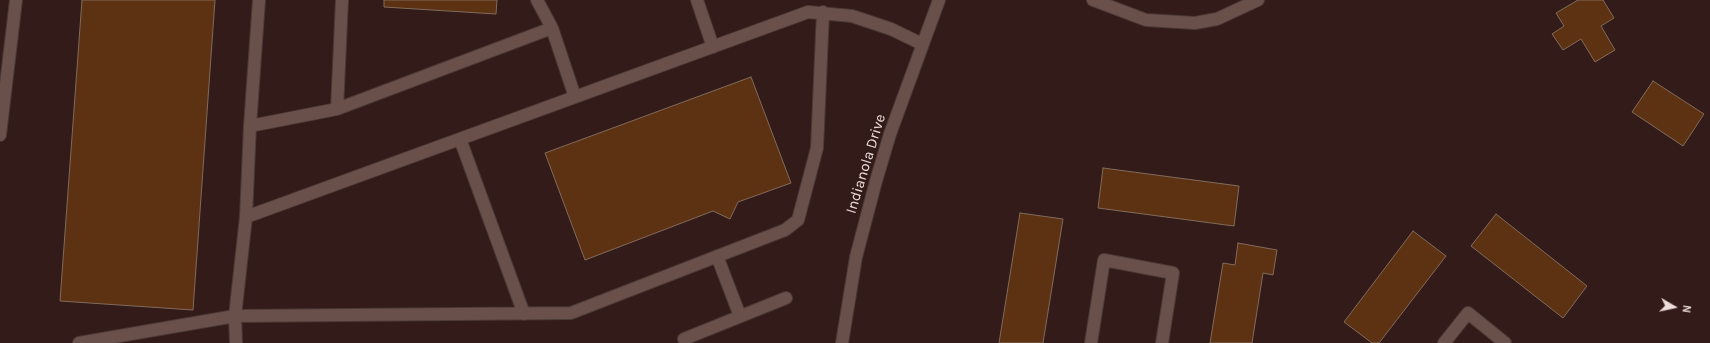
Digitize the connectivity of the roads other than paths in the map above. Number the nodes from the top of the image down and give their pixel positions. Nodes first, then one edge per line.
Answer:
1 (16, 0) edge
2 (259, 0) edge
3 (342, 0) edge
4 (538, 0) edge
5 (697, 0) edge
6 (939, 0) edge
7 (1093, 0) edge
8 (1258, 0) edge
9 (823, 12) junction
10 (552, 28) junction
11 (922, 44) junction
12 (713, 46) junction
13 (575, 97) junction
14 (338, 109) junction
15 (250, 126) junction
16 (0, 135) edge
17 (460, 139) junction
18 (246, 217) junction
19 (717, 256) junction
20 (786, 298) dead end
21 (524, 314) junction
22 (235, 316) junction
23 (740, 316) junction
24 (684, 339) dead end
25 (79, 343) edge
26 (236, 343) edge
27 (842, 343) edge
28 (1091, 343) edge
29 (1162, 343) edge
30 (1444, 343) edge
31 (1505, 343) edge

1 - 16 street
2 - 15 street
3 - 14 street
4 - 10 street
5 - 12 street
6 - 11 street, Indianola Drive
7 - 8 street
9 - 11 street
9 - 12 street
9 - 19 street
10 - 13 street
10 - 14 street
11 - 27 street, Indianola Drive
12 - 13 street
13 - 17 street
14 - 15 street
15 - 18 street
17 - 18 street
17 - 21 street
18 - 22 street
19 - 21 street
19 - 23 street
20 - 23 street
21 - 22 street
22 - 25 street
22 - 26 street
23 - 24 street
28 - 29 street
30 - 31 street

